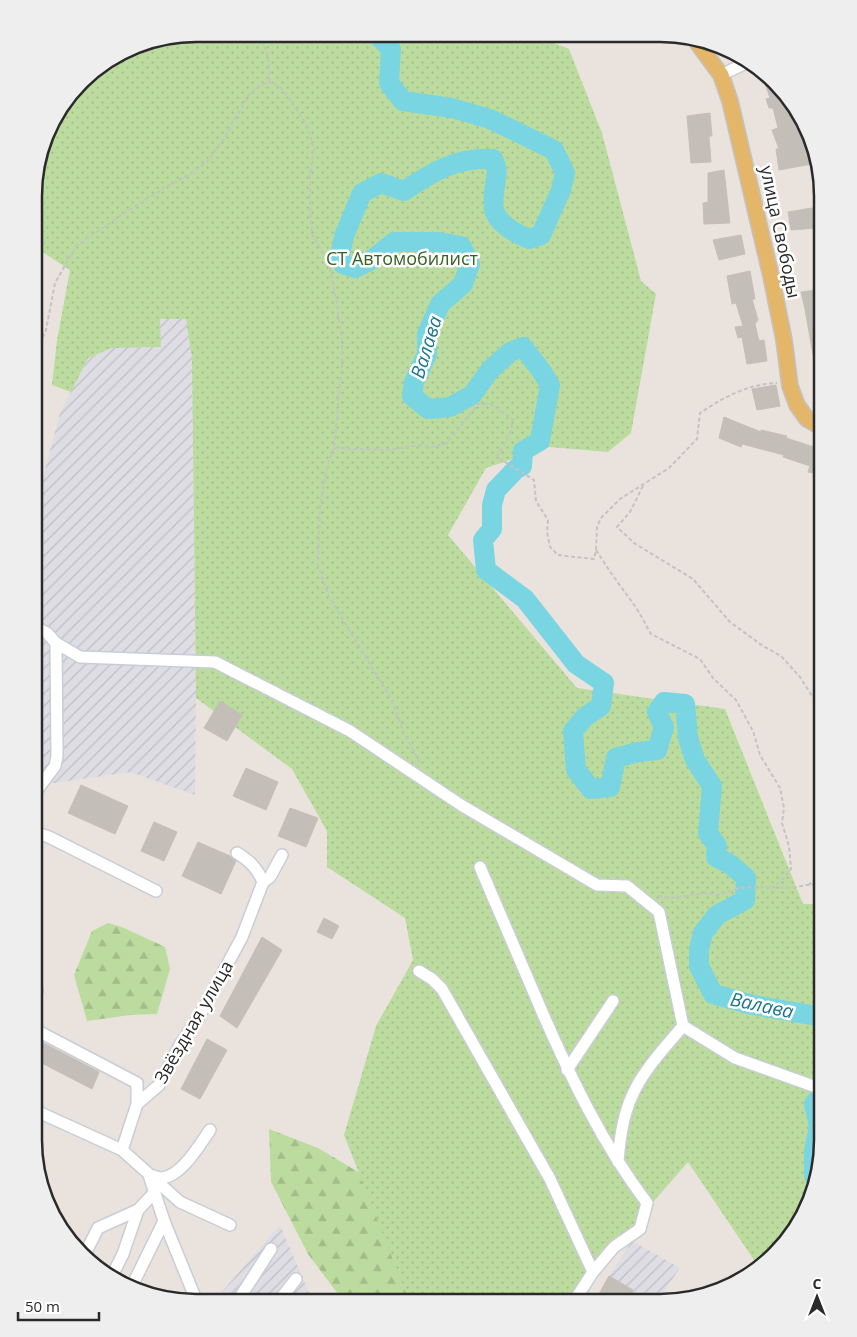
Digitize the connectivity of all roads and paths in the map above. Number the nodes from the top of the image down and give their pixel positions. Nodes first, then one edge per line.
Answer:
1 (263, 43) edge
2 (701, 48) edge
3 (741, 65) edge
4 (721, 75) junction
5 (269, 82) junction
6 (42, 339) edge
7 (790, 383) junction
8 (814, 423) edge
9 (334, 448) junction
10 (644, 484) junction
11 (596, 550) junction
12 (42, 630) edge
13 (56, 642) junction
14 (814, 699) edge
15 (423, 769) dead end
16 (42, 783) edge
17 (42, 835) edge
18 (237, 853) dead end
19 (282, 855) dead end
20 (480, 867) dead end
21 (814, 881) edge
22 (263, 882) junction
23 (808, 885) junction
24 (814, 885) edge
25 (772, 888) junction
26 (156, 891) dead end
27 (653, 892) dead end
28 (419, 971) dead end
29 (613, 1001) dead end
30 (684, 1026) junction
31 (42, 1033) edge
32 (567, 1070) junction
33 (814, 1086) edge
34 (137, 1104) junction
35 (42, 1114) edge
36 (210, 1130) dead end
37 (122, 1150) junction
38 (618, 1162) junction
39 (149, 1175) junction
40 (154, 1193) junction
41 (138, 1210) junction
42 (164, 1221) junction
43 (230, 1225) dead end
44 (88, 1249) edge
45 (271, 1249) dead end
46 (115, 1271) edge
47 (593, 1272) junction
48 (296, 1279) dead end
49 (134, 1281) edge
50 (194, 1294) edge
51 (242, 1294) edge
52 (284, 1294) edge
53 (579, 1294) edge

1 - 5 path
2 - 4 main road, улица Свободы
3 - 4 street
4 - 7 main road, улица Свободы
5 - 6 path
5 - 9 path
7 - 8 main road, улица Свободы
7 - 10 path
9 - 11 path
9 - 15 path
10 - 11 path
10 - 14 path
11 - 25 path
12 - 13 street
13 - 16 street
13 - 30 street
17 - 26 street
18 - 22 street
19 - 22 street, Звёздная улица
20 - 32 street
21 - 23 path
22 - 34 street, Звёздная улица
23 - 24 path
23 - 25 path
25 - 27 path
28 - 47 street
29 - 32 street
30 - 33 street
30 - 38 street
31 - 34 street
32 - 38 street
34 - 37 street
35 - 37 street
36 - 39 street
37 - 39 street
38 - 47 street
39 - 40 street
39 - 43 street
40 - 41 street
40 - 42 street
41 - 44 street
41 - 46 street
42 - 49 street
42 - 50 street
45 - 51 street
47 - 53 street
48 - 52 street

